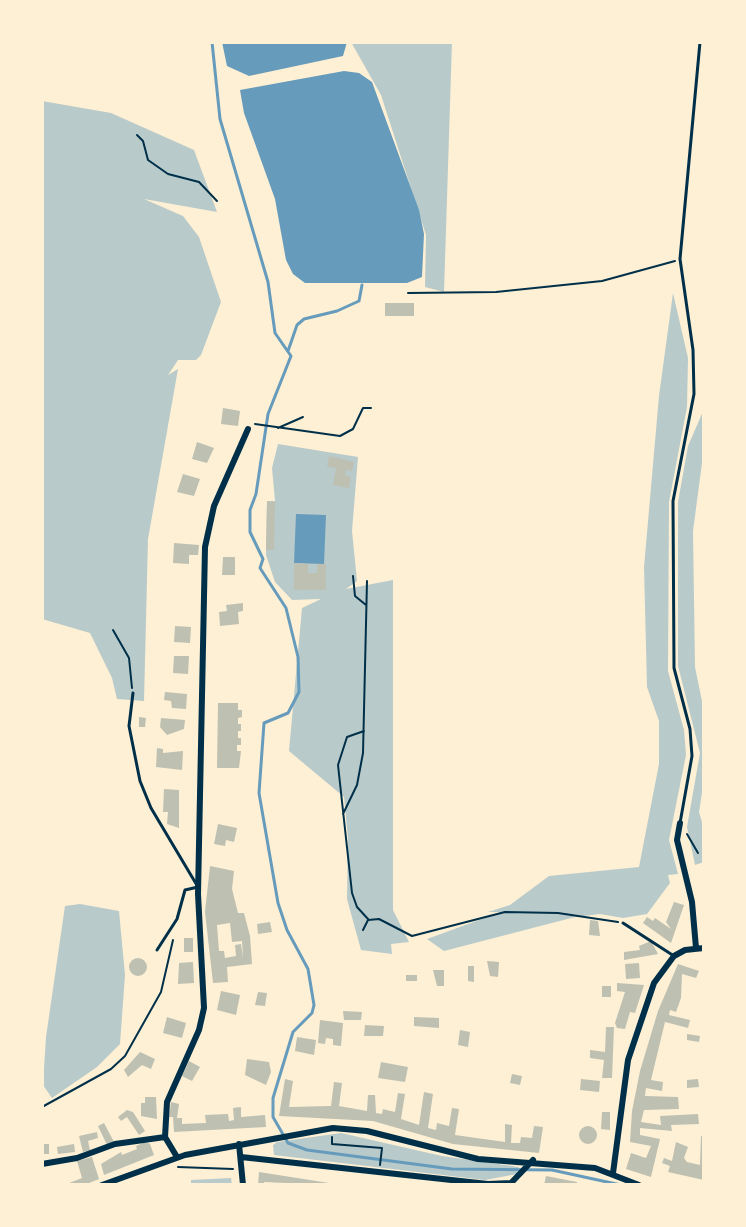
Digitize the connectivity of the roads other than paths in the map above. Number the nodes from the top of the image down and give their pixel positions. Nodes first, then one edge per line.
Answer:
1 (700, 42) edge
2 (249, 426) road end
3 (133, 693) road end
4 (680, 823) joint
5 (198, 887) junction
6 (623, 923) road end
7 (700, 948) edge
8 (157, 950) dead end
9 (674, 956) junction
10 (165, 1137) junction
11 (239, 1144) junction
12 (177, 1157) junction
13 (241, 1157) junction
14 (42, 1164) edge
15 (528, 1166) junction
16 (613, 1173) junction
17 (638, 1184) edge
18 (103, 1185) edge
19 (243, 1185) edge

1 - 4 lane
2 - 5 street
3 - 5 lane
4 - 7 street
5 - 8 lane
5 - 10 street
6 - 9 lane
7 - 9 street
9 - 16 street
10 - 12 street
10 - 14 street
11 - 12 street
11 - 13 street
11 - 15 street
12 - 18 street
13 - 15 street
13 - 19 street
15 - 16 street
16 - 17 street

